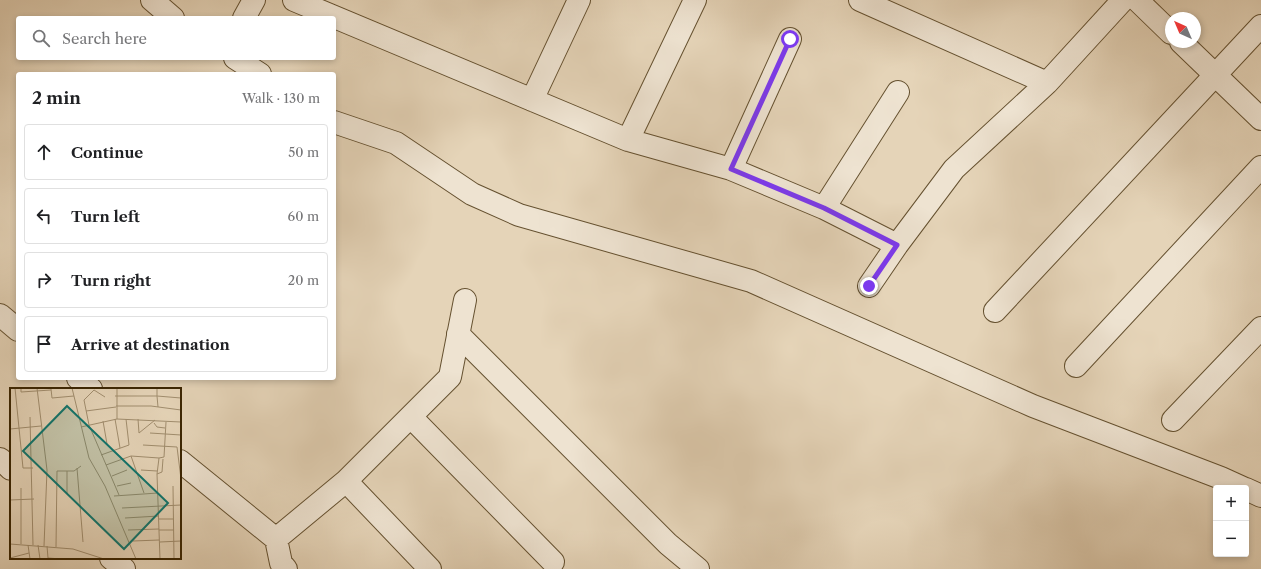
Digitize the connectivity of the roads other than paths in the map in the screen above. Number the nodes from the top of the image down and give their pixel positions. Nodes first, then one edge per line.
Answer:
1 (152, 0) edge
2 (254, 0) edge
3 (294, 0) edge
4 (579, 0) edge
5 (695, 0) edge
6 (860, 0) edge
7 (1123, 0) edge
8 (1137, 0) edge
9 (172, 16) edge
10 (245, 16) edge
11 (332, 16) edge
12 (336, 18) edge
13 (1261, 26) edge
14 (1165, 27) edge
15 (790, 39) dead end
16 (1187, 48) edge
17 (238, 60) edge
18 (257, 72) edge
19 (1214, 74) junction
20 (1047, 83) junction
21 (898, 92) dead end
22 (532, 100) junction
23 (1261, 119) edge
24 (336, 123) edge
25 (628, 140) junction
26 (1261, 167) edge
27 (731, 169) junction
28 (824, 208) junction
29 (897, 245) junction
30 (869, 286) dead end
31 (465, 300) dead end
32 (995, 311) dead end
33 (0, 315) edge
34 (16, 328) edge
35 (1261, 328) edge
36 (458, 334) junction
37 (1076, 366) dead end
38 (80, 380) edge
39 (90, 388) edge
40 (411, 417) junction
41 (1173, 420) dead end
42 (0, 459) edge
43 (181, 462) edge
44 (10, 468) edge
45 (346, 481) junction
46 (1236, 485) edge
47 (1249, 490) edge
48 (1261, 496) edge
49 (276, 539) junction
50 (112, 559) edge
51 (553, 562) dead end
52 (124, 569) edge
53 (286, 569) edge
54 (430, 569) edge
55 (698, 569) edge

1 - 9 street
2 - 10 street
3 - 11 street
4 - 22 street
5 - 25 street
6 - 20 street
7 - 20 street
8 - 14 street
12 - 22 street
13 - 19 street
15 - 27 street
16 - 19 street
17 - 18 street
19 - 23 street
19 - 32 street
20 - 29 street
21 - 28 street
22 - 25 street
24 - 46 street
25 - 27 street
26 - 37 street
27 - 28 street
28 - 29 street
29 - 30 street
31 - 36 street
33 - 34 street
35 - 41 street
36 - 40 street
36 - 55 street
38 - 39 street
40 - 45 street
40 - 51 street
42 - 44 street
43 - 49 street
45 - 49 street
45 - 54 street
47 - 48 street
49 - 53 street
50 - 52 street

